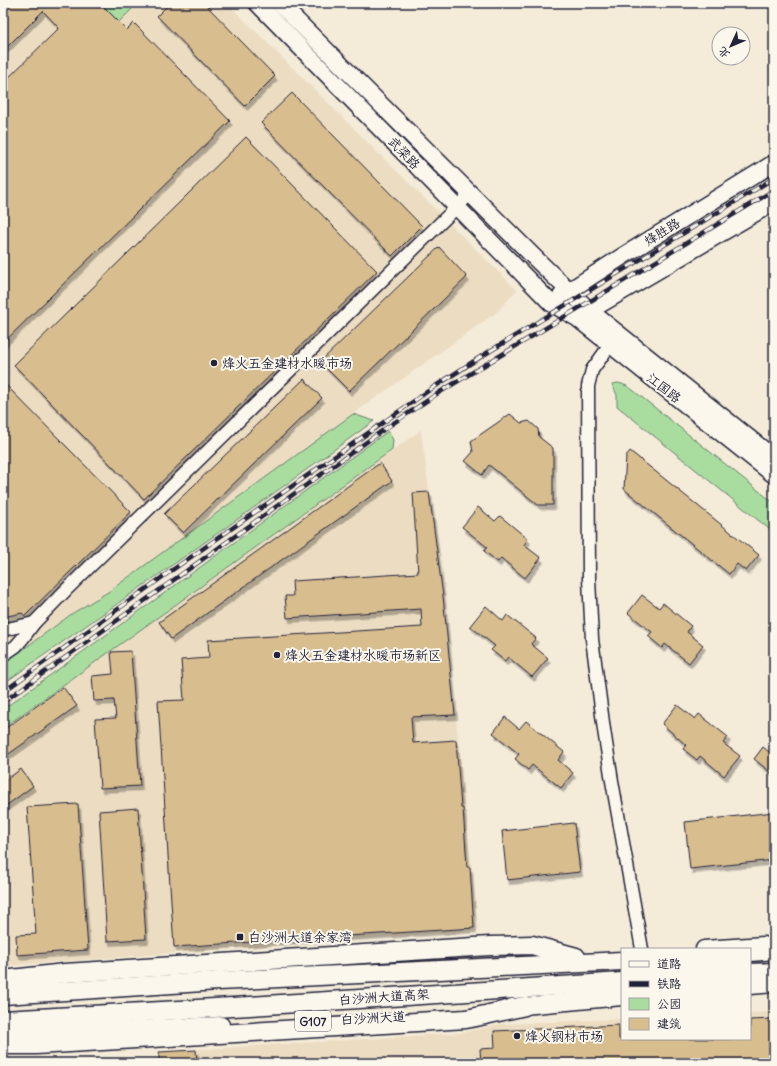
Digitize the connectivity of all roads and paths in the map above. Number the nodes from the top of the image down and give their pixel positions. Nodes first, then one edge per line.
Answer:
1 (257, 3) edge
2 (279, 3) edge
3 (774, 162) edge
4 (470, 194) junction
5 (774, 202) edge
6 (457, 207) junction
7 (569, 290) junction
8 (551, 303) junction
9 (584, 315) junction
10 (610, 345) junction
11 (774, 458) edge
12 (774, 475) edge
13 (34, 623) junction
14 (3, 630) edge
15 (3, 655) edge
16 (774, 944) edge
17 (642, 948) edge
18 (718, 948) edge
19 (774, 950) edge
20 (751, 952) edge
21 (621, 954) edge
22 (576, 958) junction
23 (621, 961) edge
24 (774, 972) edge
25 (751, 973) edge
26 (3, 980) edge
27 (621, 982) edge
28 (774, 984) edge
29 (751, 986) edge
30 (3, 990) edge
31 (3, 995) edge
32 (621, 997) edge
33 (525, 1006) junction
34 (3, 1020) edge
35 (3, 1036) edge
36 (3, 1045) edge

1 - 6 main road, 武梁路
2 - 4 main road, 武梁路
3 - 7 main road, 烽胜路
4 - 6 street
4 - 7 main road, 武梁路
5 - 9 main road
6 - 8 main road, 武梁路
6 - 13 street
7 - 8 main road, 烽胜路
7 - 9 main road, 江国路
8 - 9 main road, 江国路
9 - 10 main road, 江国路
9 - 11 main road, 江国路
10 - 12 main road, 江国路
10 - 17 street
13 - 14 street
13 - 15 street
16 - 18 main road
19 - 20 highway
21 - 22 main road
22 - 26 highway
22 - 30 main road
23 - 31 highway, 白沙洲大道高架
24 - 25 highway
27 - 34 highway, 白沙洲大道高架
28 - 29 main road
32 - 33 main road, 白沙洲大道 / G107
33 - 35 main road, 白沙洲大道 / G107
33 - 36 highway

